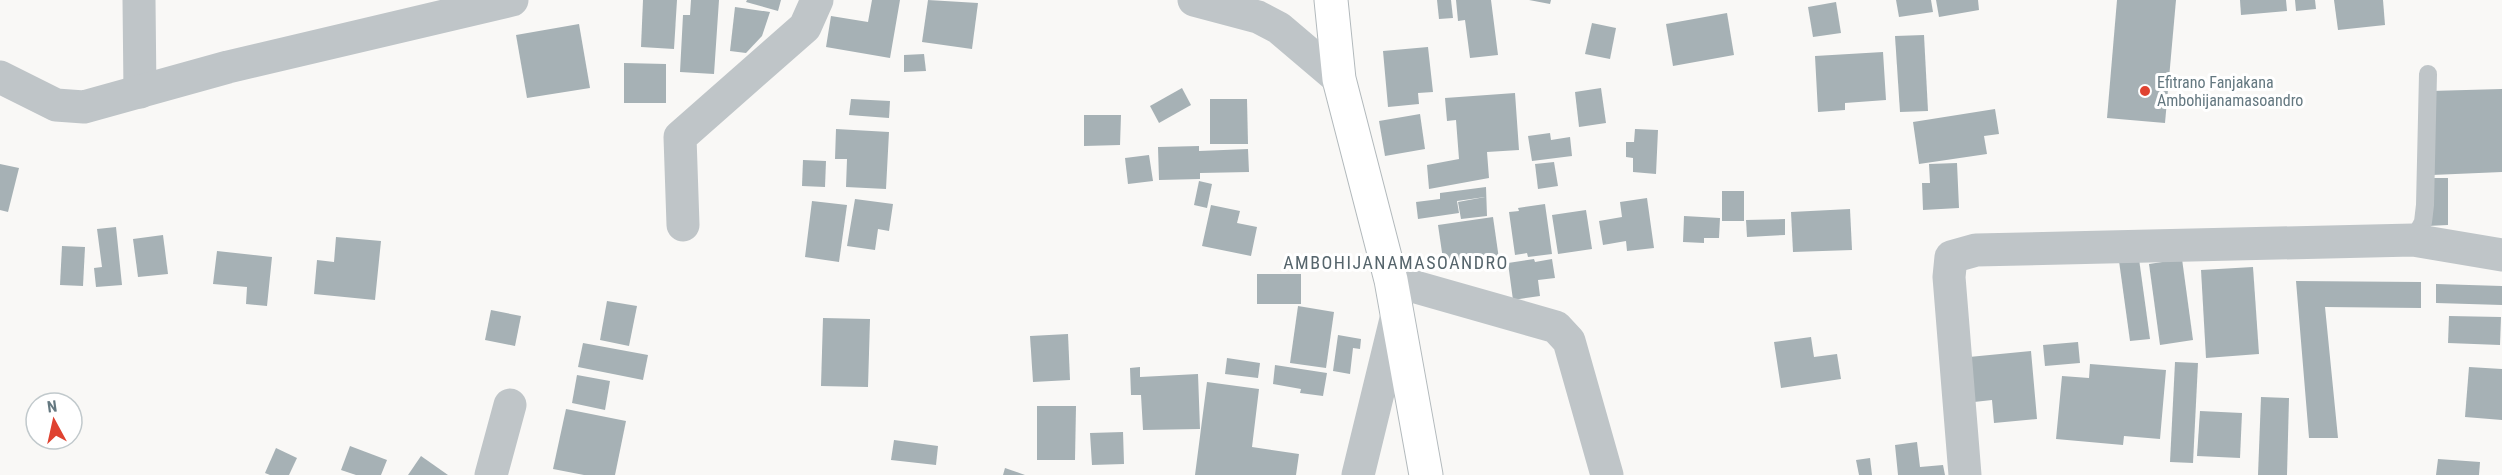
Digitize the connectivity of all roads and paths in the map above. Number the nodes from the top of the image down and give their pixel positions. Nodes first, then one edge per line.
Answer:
1 (139, 0) edge
2 (512, 0) edge
3 (817, 0) edge
4 (1194, 0) edge
5 (1331, 0) edge
6 (2428, 74) dead end
7 (0, 77) edge
8 (1339, 79) junction
9 (140, 92) junction
10 (683, 225) dead end
11 (2414, 240) junction
12 (2502, 255) edge
13 (1391, 280) junction
14 (1397, 315) junction
15 (510, 405) dead end
16 (491, 475) edge
17 (1358, 475) edge
18 (1426, 475) edge
19 (1607, 475) edge
20 (1965, 475) edge

1 - 9 street
2 - 9 street
3 - 10 street
4 - 8 street
5 - 8 street
6 - 11 lane
7 - 9 street
8 - 13 street
11 - 12 street
11 - 20 street
13 - 14 street
13 - 19 street
14 - 17 street
14 - 18 street
15 - 16 street

